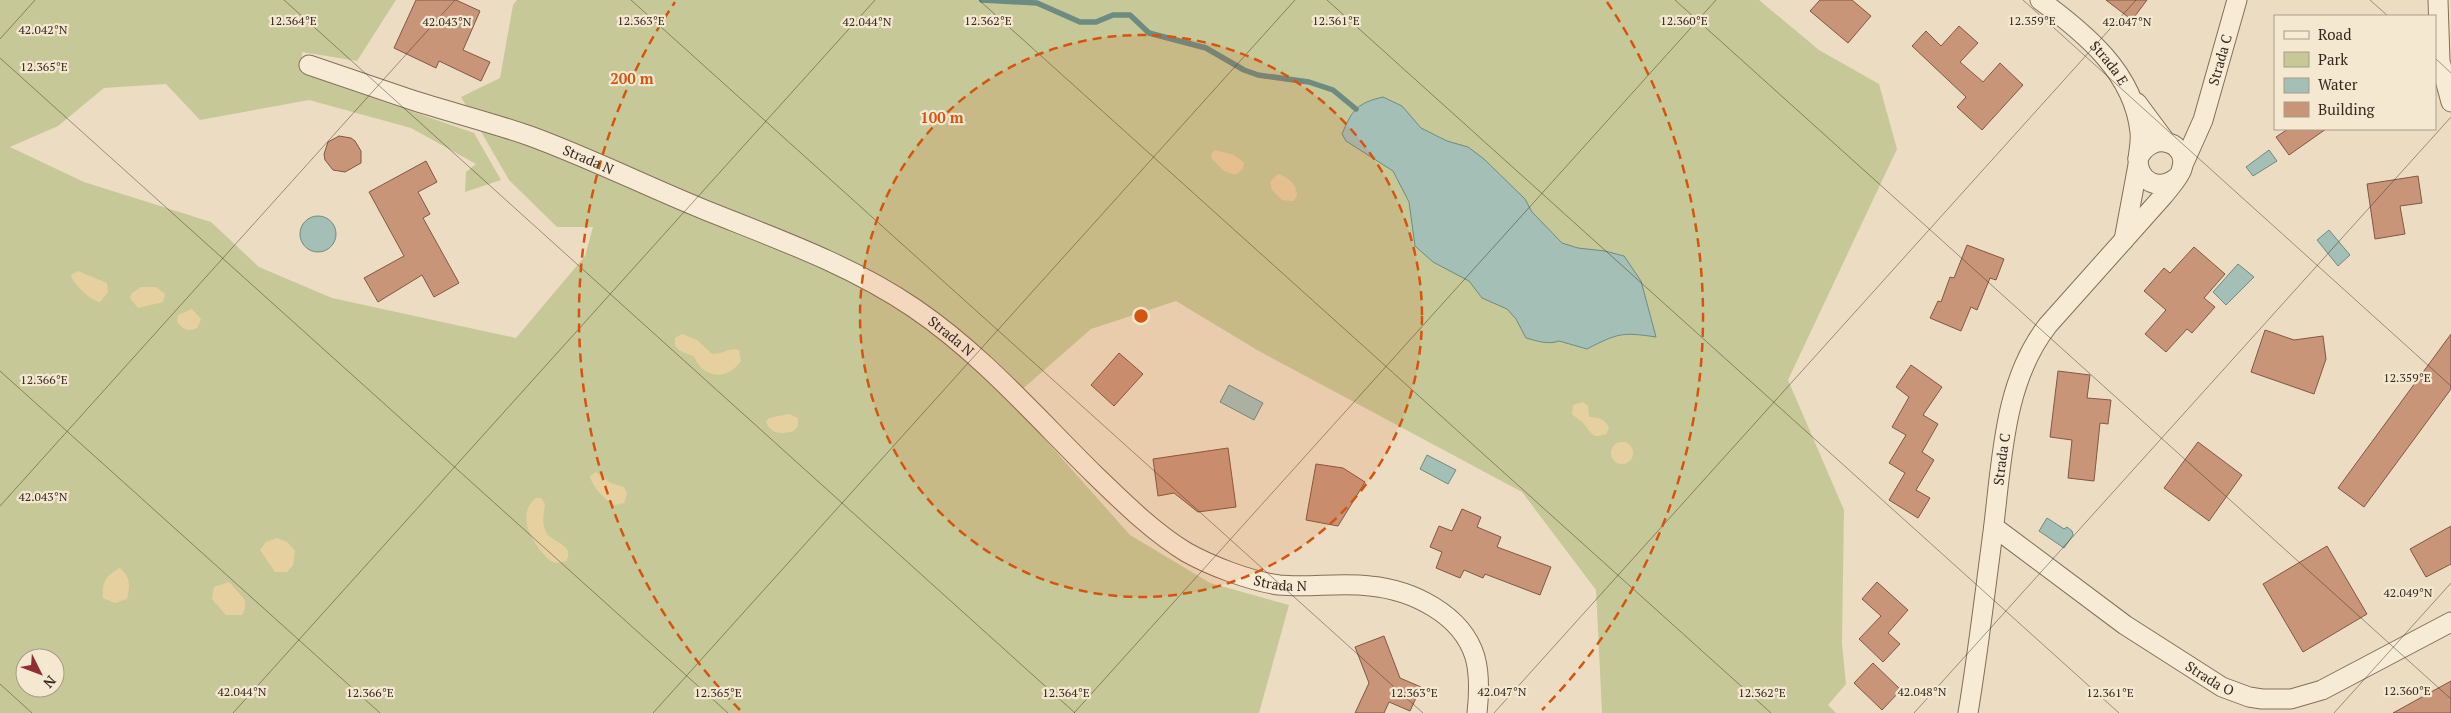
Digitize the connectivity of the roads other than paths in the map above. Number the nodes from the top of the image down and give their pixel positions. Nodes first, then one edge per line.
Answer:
1 (2040, 0) edge
2 (2237, 0) edge
3 (2438, 0) edge
4 (309, 64) dead end
5 (2128, 90) junction
6 (2451, 102) edge
7 (2203, 120) junction
8 (2169, 143) junction
9 (2138, 162) junction
10 (2179, 173) junction
11 (2124, 241) junction
12 (1994, 527) junction
13 (2451, 622) edge
14 (1477, 713) edge
15 (1968, 713) edge

1 - 5 street, Strada E
2 - 7 street, Strada C
3 - 6 street
4 - 14 street, Strada N
5 - 8 street, Strada E
5 - 9 street, Strada E
7 - 8 street
7 - 10 street, Strada C
8 - 9 street
8 - 10 street
9 - 10 street
9 - 11 street
10 - 11 street, Strada C
11 - 12 street, Strada C
12 - 13 street, Strada O
12 - 15 street, Strada C

